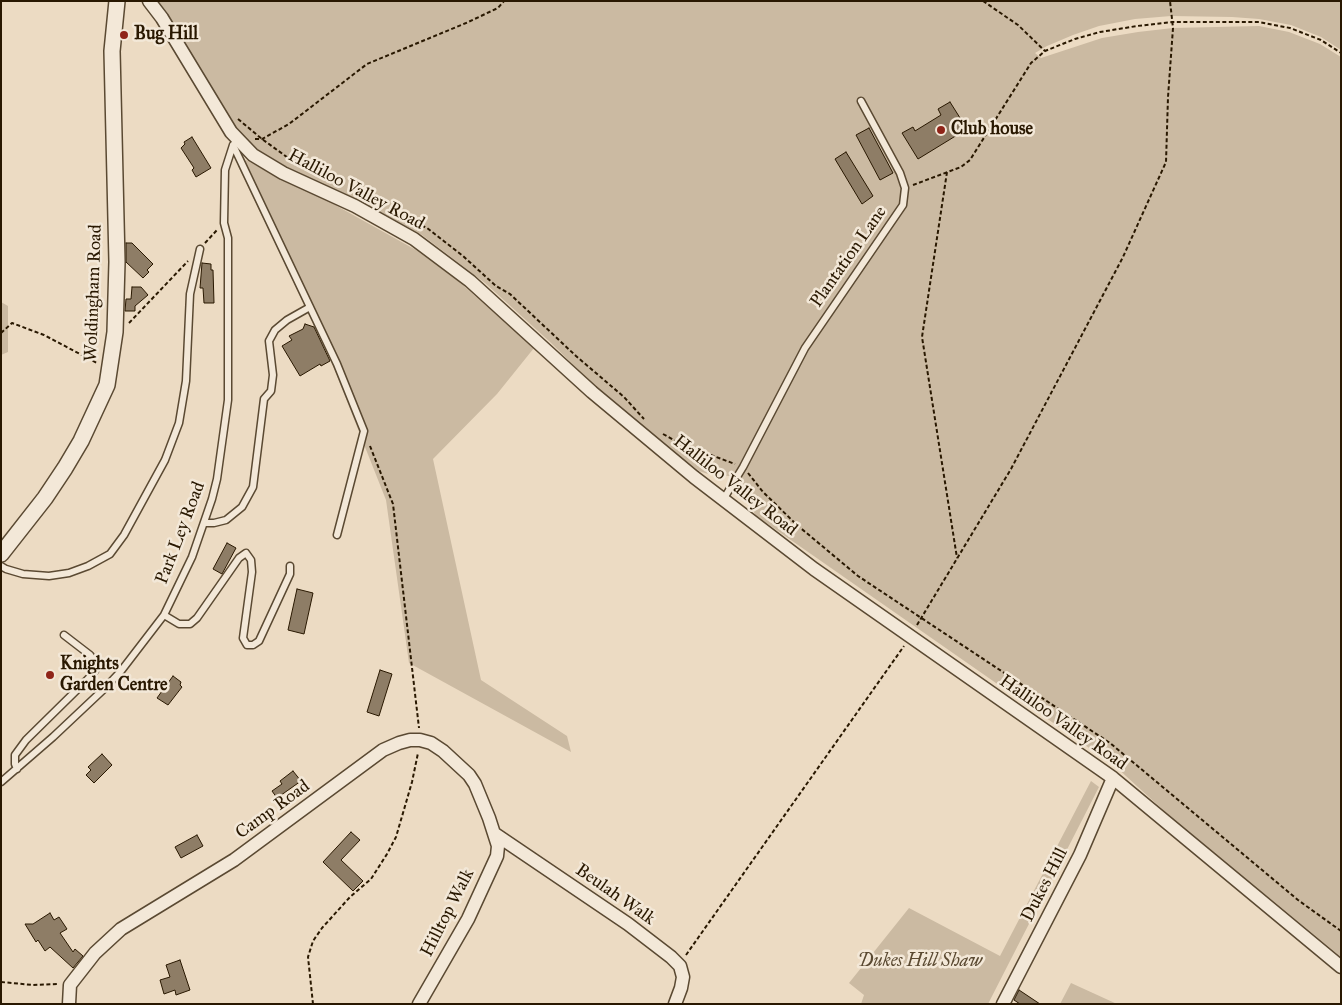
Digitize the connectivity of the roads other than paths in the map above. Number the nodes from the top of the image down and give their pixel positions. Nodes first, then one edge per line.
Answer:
1 (117, 1) edge
2 (149, 1) edge
3 (860, 101) dead end
4 (235, 142) junction
5 (200, 249) road end
6 (310, 307) junction
7 (723, 500) junction
8 (204, 523) junction
9 (337, 535) dead end
10 (1, 554) edge
11 (1, 566) edge
12 (290, 566) dead end
13 (164, 615) junction
14 (64, 635) dead end
15 (17, 768) junction
16 (1113, 778) junction
17 (1, 782) edge
18 (495, 834) junction
19 (1341, 967) edge
20 (70, 1004) edge
21 (419, 1004) edge
22 (675, 1004) edge
23 (1003, 1004) edge

1 - 10 street, Woldingham Road
2 - 4 street, Halliloo Valley Road
3 - 7 lane, Plantation Lane
4 - 6 lane
4 - 7 street, Halliloo Valley Road
4 - 8 lane, Park Ley Road
5 - 11 lane
6 - 8 lane
6 - 9 lane
7 - 16 street, Halliloo Valley Road
8 - 13 lane, Park Ley Road
12 - 13 lane
13 - 15 lane, Park Ley Road
14 - 15 lane
15 - 17 lane, Park Ley Road
16 - 19 street, Halliloo Valley Road
16 - 23 street, Dukes Hill
18 - 20 street, Camp Road
18 - 21 street, Hilltop Walk
18 - 22 street, Beulah Walk

